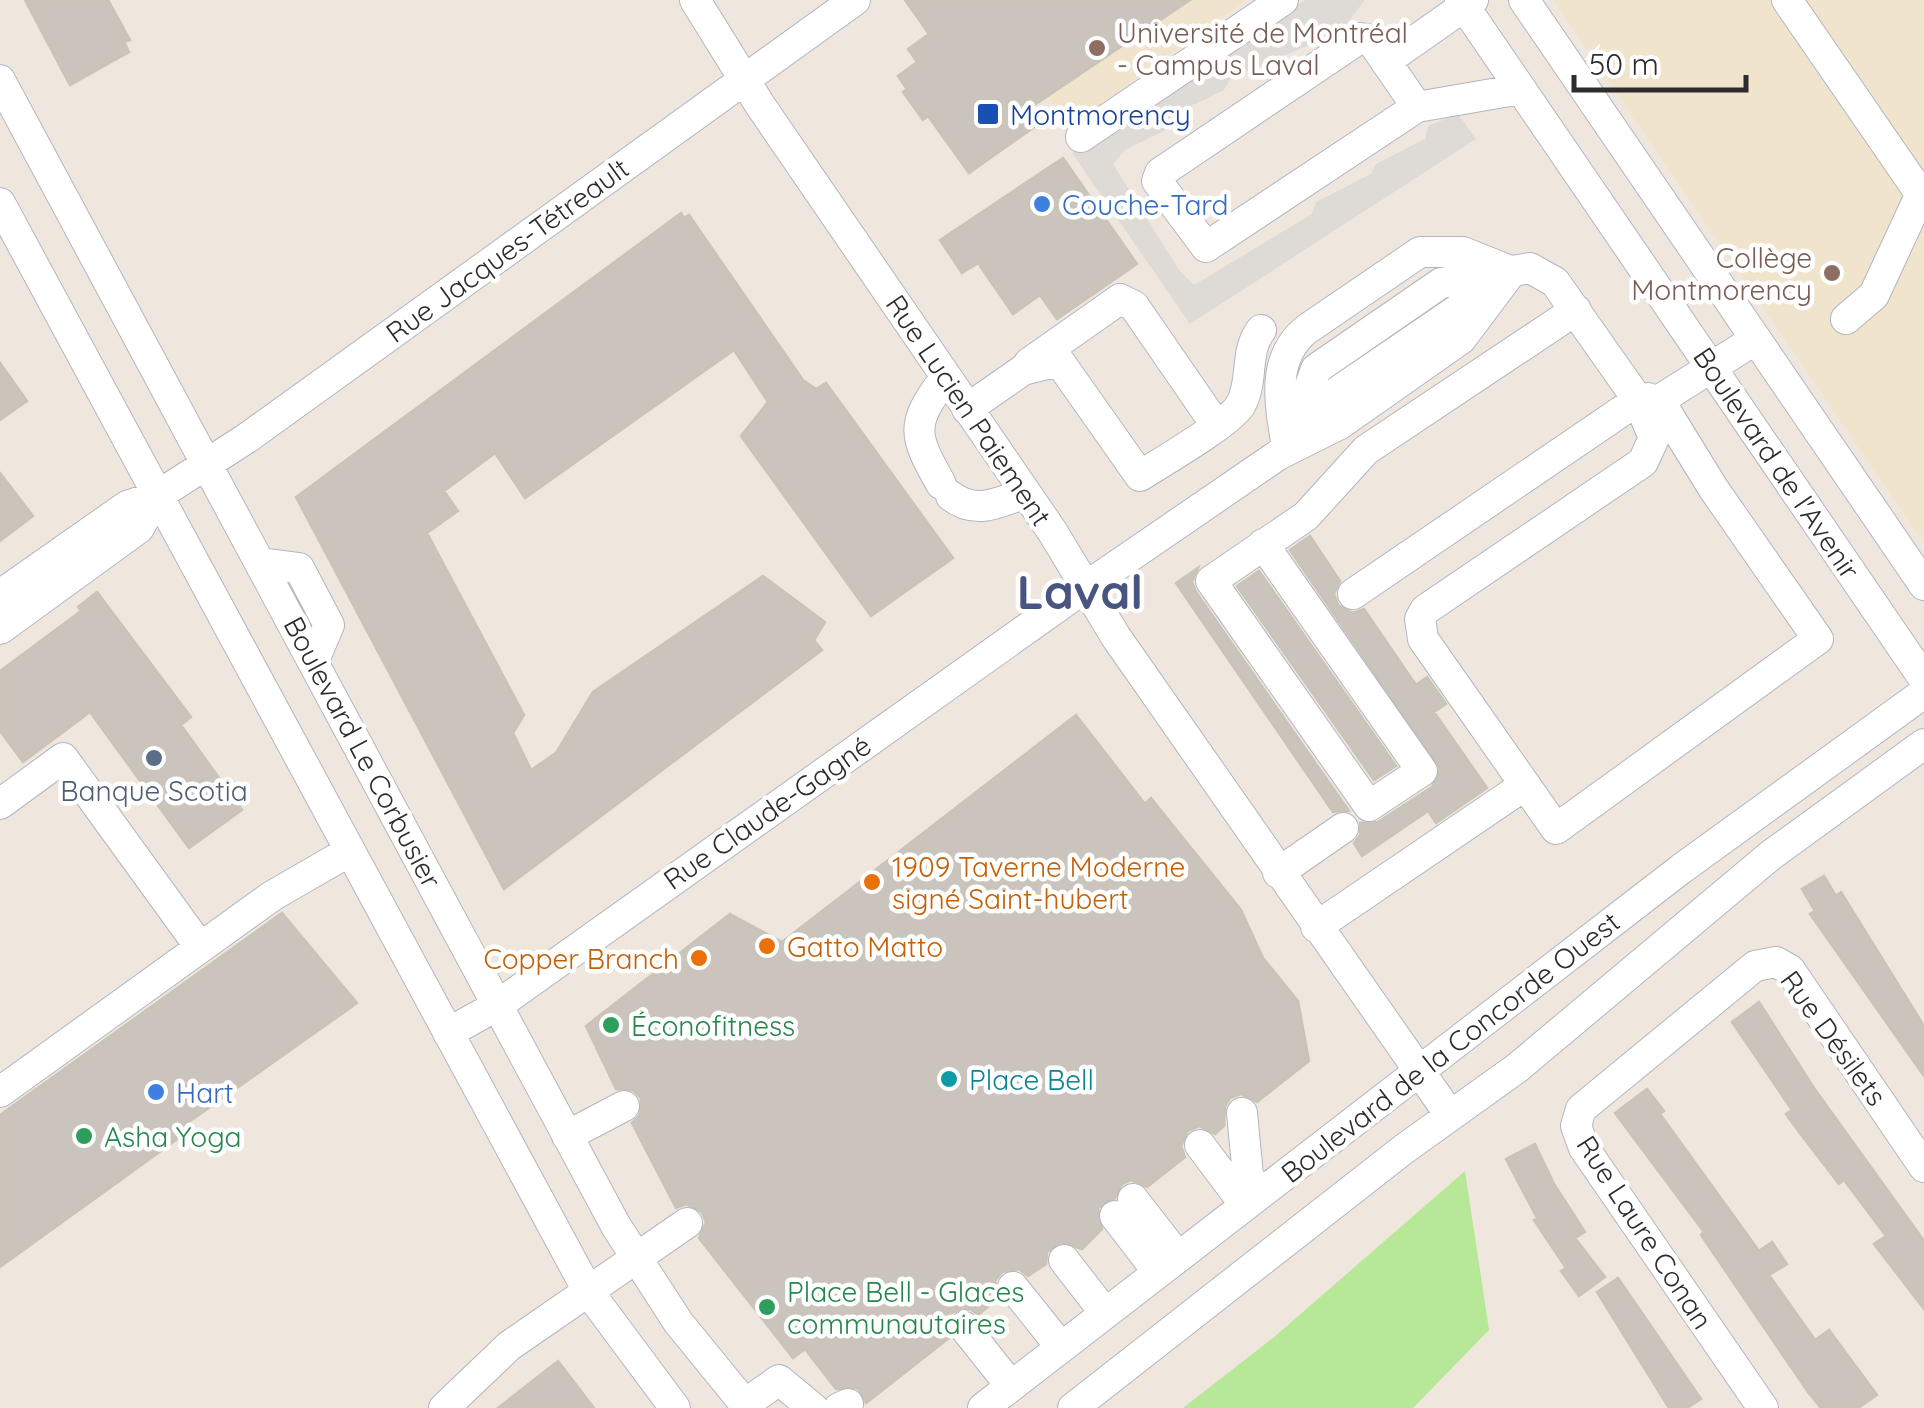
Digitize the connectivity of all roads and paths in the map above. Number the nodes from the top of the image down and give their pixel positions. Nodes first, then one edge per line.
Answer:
1 (695, 0) edge
2 (854, 0) edge
3 (1283, 0) edge
4 (1524, 0) edge
5 (1787, 0) edge
6 (1465, 2) edge
7 (1386, 61) junction
8 (0, 80) edge
9 (745, 80) junction
10 (1521, 89) junction
11 (1417, 107) junction
12 (1081, 137) dead end
13 (1923, 194) edge
14 (0, 203) edge
15 (1512, 272) junction
16 (1576, 310) junction
17 (1846, 318) dead end
18 (1261, 330) dead end
19 (1756, 338) junction
20 (1711, 368) junction
21 (1023, 370) junction
22 (945, 378) junction
23 (1648, 400) junction
24 (967, 408) junction
25 (1216, 426) junction
26 (1287, 450) junction
27 (207, 465) junction
28 (1025, 493) junction
29 (157, 496) junction
30 (1263, 544) junction
31 (68, 564) junction
32 (1924, 584) edge
33 (1084, 588) junction
34 (1354, 594) dead end
35 (0, 595) edge
36 (0, 629) edge
37 (1924, 679) edge
38 (1924, 692) edge
39 (1924, 744) edge
40 (1525, 785) junction
41 (0, 804) edge
42 (1343, 828) dead end
43 (350, 851) junction
44 (1278, 873) junction
45 (1316, 927) junction
46 (200, 948) junction
47 (1776, 962) joint
48 (498, 1005) junction
49 (448, 1033) junction
50 (1418, 1072) junction
51 (0, 1092) edge
52 (624, 1106) dead end
53 (1242, 1112) dead end
54 (1450, 1115) junction
55 (567, 1136) junction
56 (1200, 1145) dead end
57 (1924, 1166) edge
58 (1253, 1199) junction
59 (1124, 1207) dead end
60 (687, 1223) dead end
61 (1064, 1260) dead end
62 (637, 1261) junction
63 (1168, 1264) junction
64 (1013, 1287) dead end
65 (588, 1291) junction
66 (1105, 1314) junction
67 (964, 1326) dead end
68 (1062, 1347) junction
69 (1011, 1386) junction
70 (747, 1406) edge
71 (444, 1408) edge
72 (675, 1408) edge
73 (813, 1408) edge
74 (982, 1408) edge
75 (1073, 1408) edge
76 (1763, 1408) edge

1 - 9 street, Rue Lucien Paiement
2 - 9 street, Rue Jacques-Tétreault
3 - 12 street
4 - 19 street, Boulevard de l'Avenir
5 - 13 street
6 - 7 street
6 - 10 street, Boulevard de l'Avenir
7 - 11 street
7 - 11 street
8 - 27 street, Boulevard Le Corbusier
9 - 22 street, Rue Lucien Paiement
9 - 27 street, Rue Jacques-Tétreault
10 - 11 street
10 - 20 street, Boulevard de l'Avenir
13 - 17 street
14 - 29 street, Boulevard Le Corbusier
15 - 16 street
15 - 26 street, Rue Claude-Gagné
15 - 26 street
16 - 23 street
16 - 30 street
18 - 25 street
19 - 20 street
19 - 32 street, Boulevard de l'Avenir
20 - 23 street
20 - 37 street, Boulevard de l'Avenir
21 - 24 street
21 - 25 street
21 - 25 street
22 - 24 street, Rue Lucien Paiement
22 - 28 street
23 - 34 street
23 - 40 street
23 - 40 street
24 - 28 street, Rue Lucien Paiement
26 - 33 street, Rue Claude-Gagné
27 - 29 street, Rue Jacques-Tétreault
27 - 48 street, Boulevard Le Corbusier
28 - 33 street, Rue Lucien Paiement
29 - 31 street, Rue Jacques-Tétreault
29 - 43 street, Boulevard Le Corbusier
30 - 30 street
31 - 35 street
31 - 36 street
33 - 44 street, Rue Lucien Paiement
33 - 48 street, Rue Claude-Gagné
38 - 50 street, Boulevard de la Concorde Ouest
39 - 54 street, Boulevard de la Concorde Ouest
40 - 45 street
41 - 46 street
42 - 44 street
43 - 46 street
43 - 49 street, Boulevard Le Corbusier
44 - 45 street, Rue Lucien Paiement
45 - 50 street, Rue Lucien Paiement
46 - 51 street
47 - 57 street, Rue Désilets
47 - 76 street, Rue Laure Conan
48 - 49 street, Rue Claude-Gagné
48 - 55 street, Boulevard Le Corbusier
49 - 65 street, Boulevard Le Corbusier
50 - 54 street, Rue Lucien Paiement
50 - 58 street, Boulevard de la Concorde Ouest
52 - 55 street
53 - 58 street
54 - 75 street, Boulevard de la Concorde Ouest
55 - 62 street, Boulevard Le Corbusier
56 - 58 street
58 - 63 street, Boulevard de la Concorde Ouest
59 - 63 street
60 - 62 street
61 - 66 street
62 - 65 street
62 - 70 street, Boulevard Le Corbusier
63 - 66 street, Boulevard de la Concorde Ouest
64 - 68 street
65 - 71 street
65 - 72 street, Boulevard Le Corbusier
66 - 68 street, Boulevard de la Concorde Ouest
67 - 69 street
68 - 69 street, Boulevard de la Concorde Ouest
69 - 74 street, Boulevard de la Concorde Ouest
70 - 73 street

